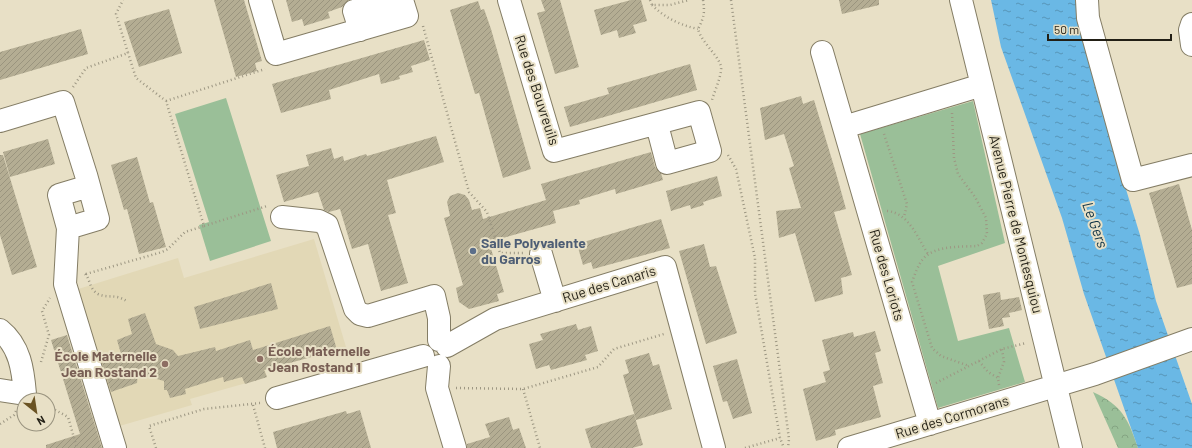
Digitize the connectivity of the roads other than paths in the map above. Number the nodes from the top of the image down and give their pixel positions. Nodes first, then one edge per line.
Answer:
1 (260, 0) edge
2 (392, 0) edge
3 (509, 0) edge
4 (961, 0) edge
5 (1087, 0) edge
6 (405, 8) edge
7 (1192, 24) edge
8 (360, 30) junction
9 (1192, 45) edge
10 (822, 52) dead end
11 (982, 85) junction
12 (0, 121) edge
13 (656, 125) dead end
14 (844, 126) junction
15 (1192, 165) edge
16 (89, 186) junction
17 (282, 217) road end
18 (68, 228) junction
19 (541, 254) road end
20 (555, 301) junction
21 (0, 330) edge
22 (1189, 340) edge
23 (443, 343) junction
24 (431, 361) junction
25 (1056, 387) junction
26 (0, 390) edge
27 (277, 398) road end
28 (930, 424) junction
29 (858, 447) edge
30 (115, 448) edge
31 (455, 448) edge
32 (714, 448) edge
33 (1071, 448) edge

1 - 8 street
2 - 8 street
3 - 13 street, Rue des Bouvreuils
4 - 11 street, Avenue Pierre de Montesquiou
5 - 15 street
6 - 8 street
7 - 9 street
10 - 14 street, Rue des Loriots
11 - 14 street
11 - 25 street, Avenue Pierre de Montesquiou
12 - 16 street
14 - 28 street, Rue des Loriots
16 - 18 street
16 - 18 street
17 - 23 street
18 - 30 street
19 - 20 street
20 - 23 street, Rue des Canaris
20 - 32 street, Rue des Canaris
21 - 26 street
22 - 25 street, Rue des Cormorans
23 - 24 street
24 - 27 street
24 - 31 street
25 - 28 street, Rue des Cormorans
25 - 33 street, Avenue Pierre de Montesquiou
28 - 29 street, Rue des Cormorans

